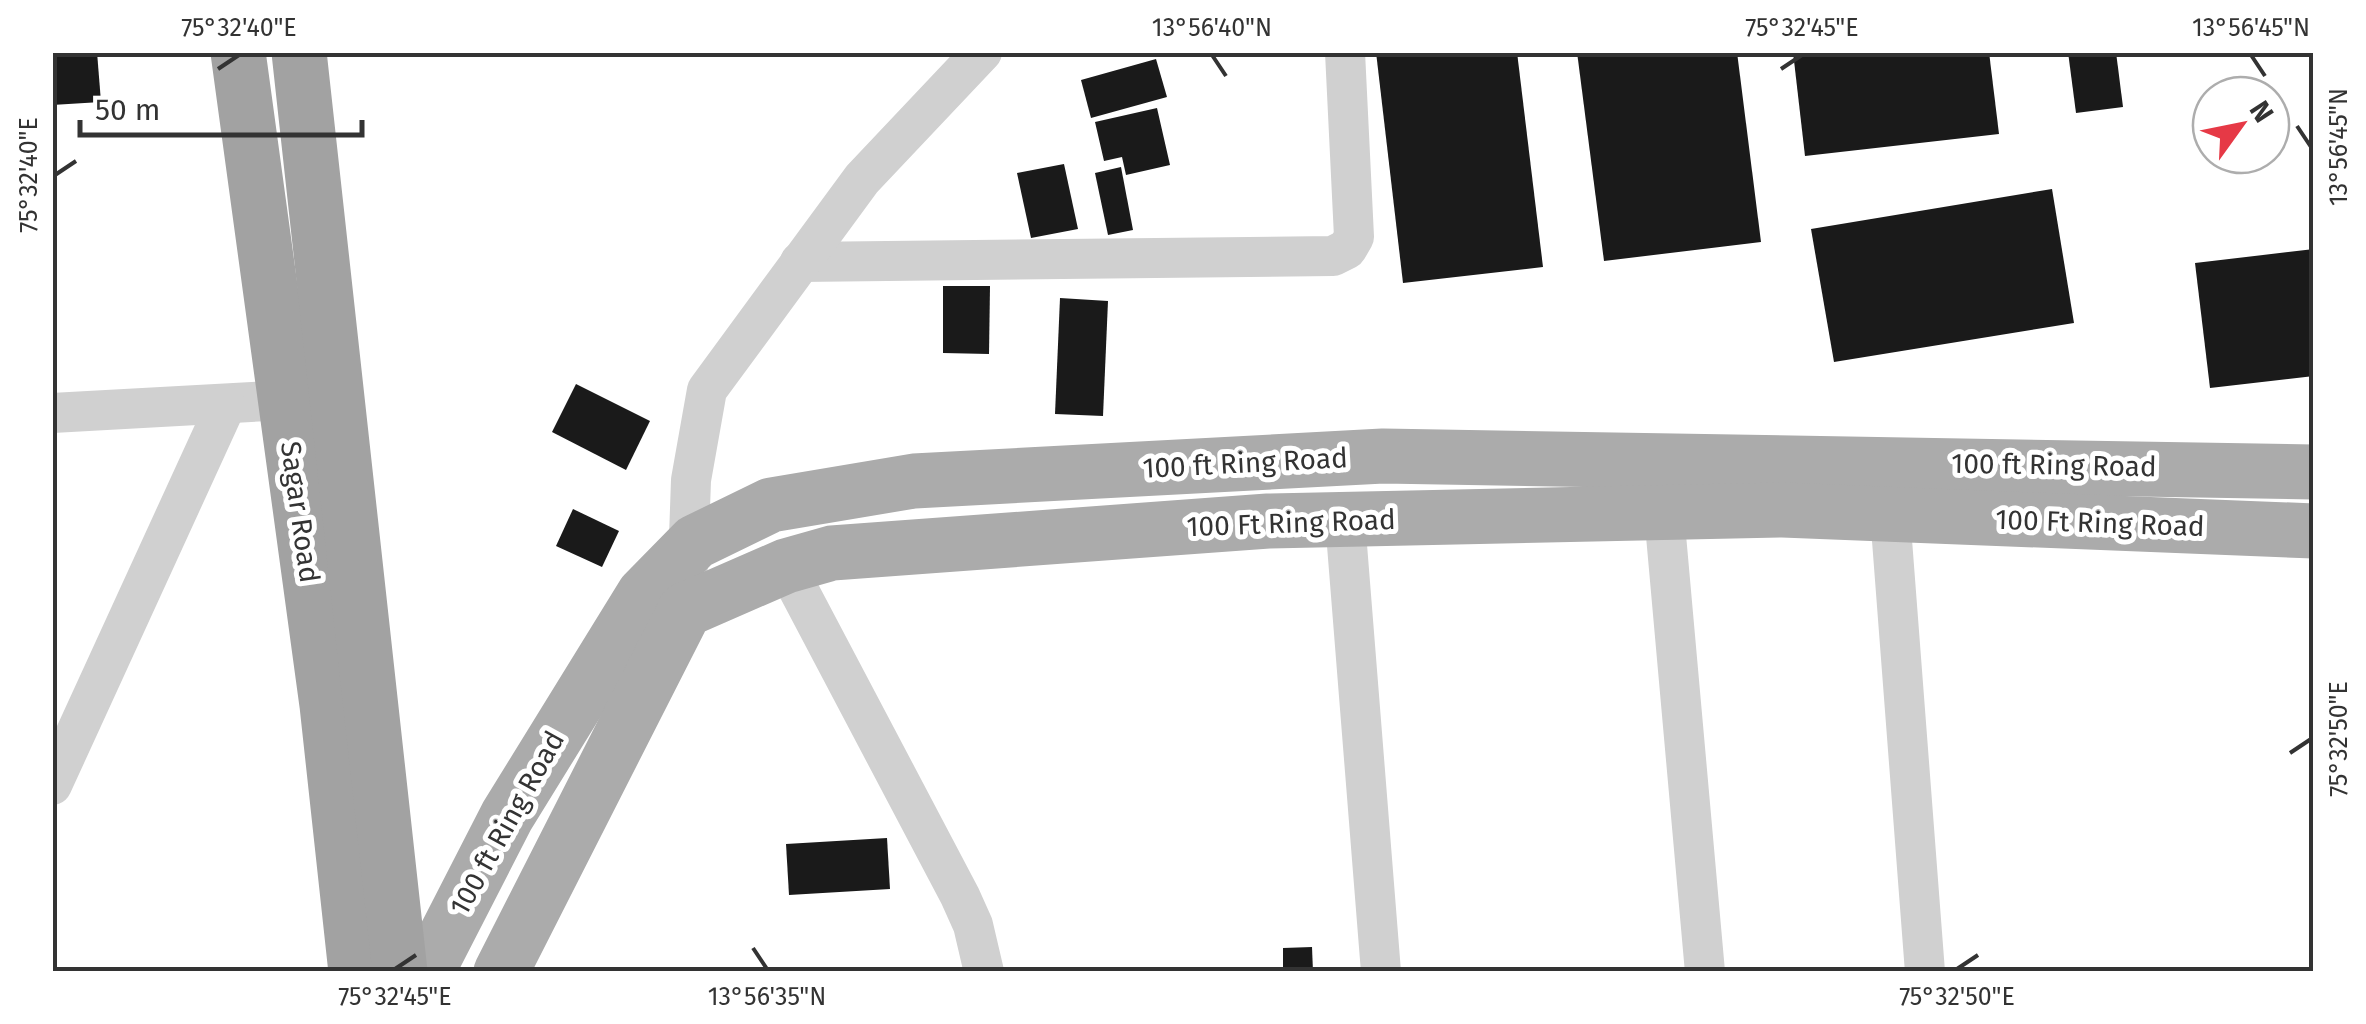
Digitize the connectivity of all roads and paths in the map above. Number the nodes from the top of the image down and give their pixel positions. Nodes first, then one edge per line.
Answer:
1 (238, 52) edge
2 (299, 52) edge
3 (982, 52) edge
4 (1345, 52) edge
5 (800, 262) junction
6 (286, 400) junction
7 (226, 405) junction
8 (52, 413) edge
9 (2314, 472) edge
10 (1664, 513) junction
11 (1890, 514) junction
12 (1345, 520) junction
13 (2314, 531) edge
14 (690, 548) junction
15 (786, 566) junction
16 (685, 610) junction
17 (52, 785) edge
18 (356, 972) edge
19 (400, 972) edge
20 (427, 972) edge
21 (501, 972) edge
22 (984, 972) edge
23 (1381, 972) edge
24 (1705, 972) edge
25 (1925, 972) edge

1 - 6 highway, Sagar Road
2 - 19 highway, Sagar Road
3 - 5 street
4 - 5 street
5 - 14 street
6 - 7 street
6 - 18 highway, Sagar Road
7 - 8 street
7 - 17 street
9 - 14 main road, 100 ft Ring Road
10 - 11 main road, 100 Ft Ring Road
10 - 12 main road, 100 Ft Ring Road
10 - 24 street
11 - 13 main road, 100 Ft Ring Road
11 - 25 street
12 - 15 main road, 100 Ft Ring Road
12 - 23 street
14 - 16 street
14 - 20 main road, 100 ft Ring Road
15 - 16 main road, 100 Ft Ring Road
15 - 22 street
16 - 21 main road

